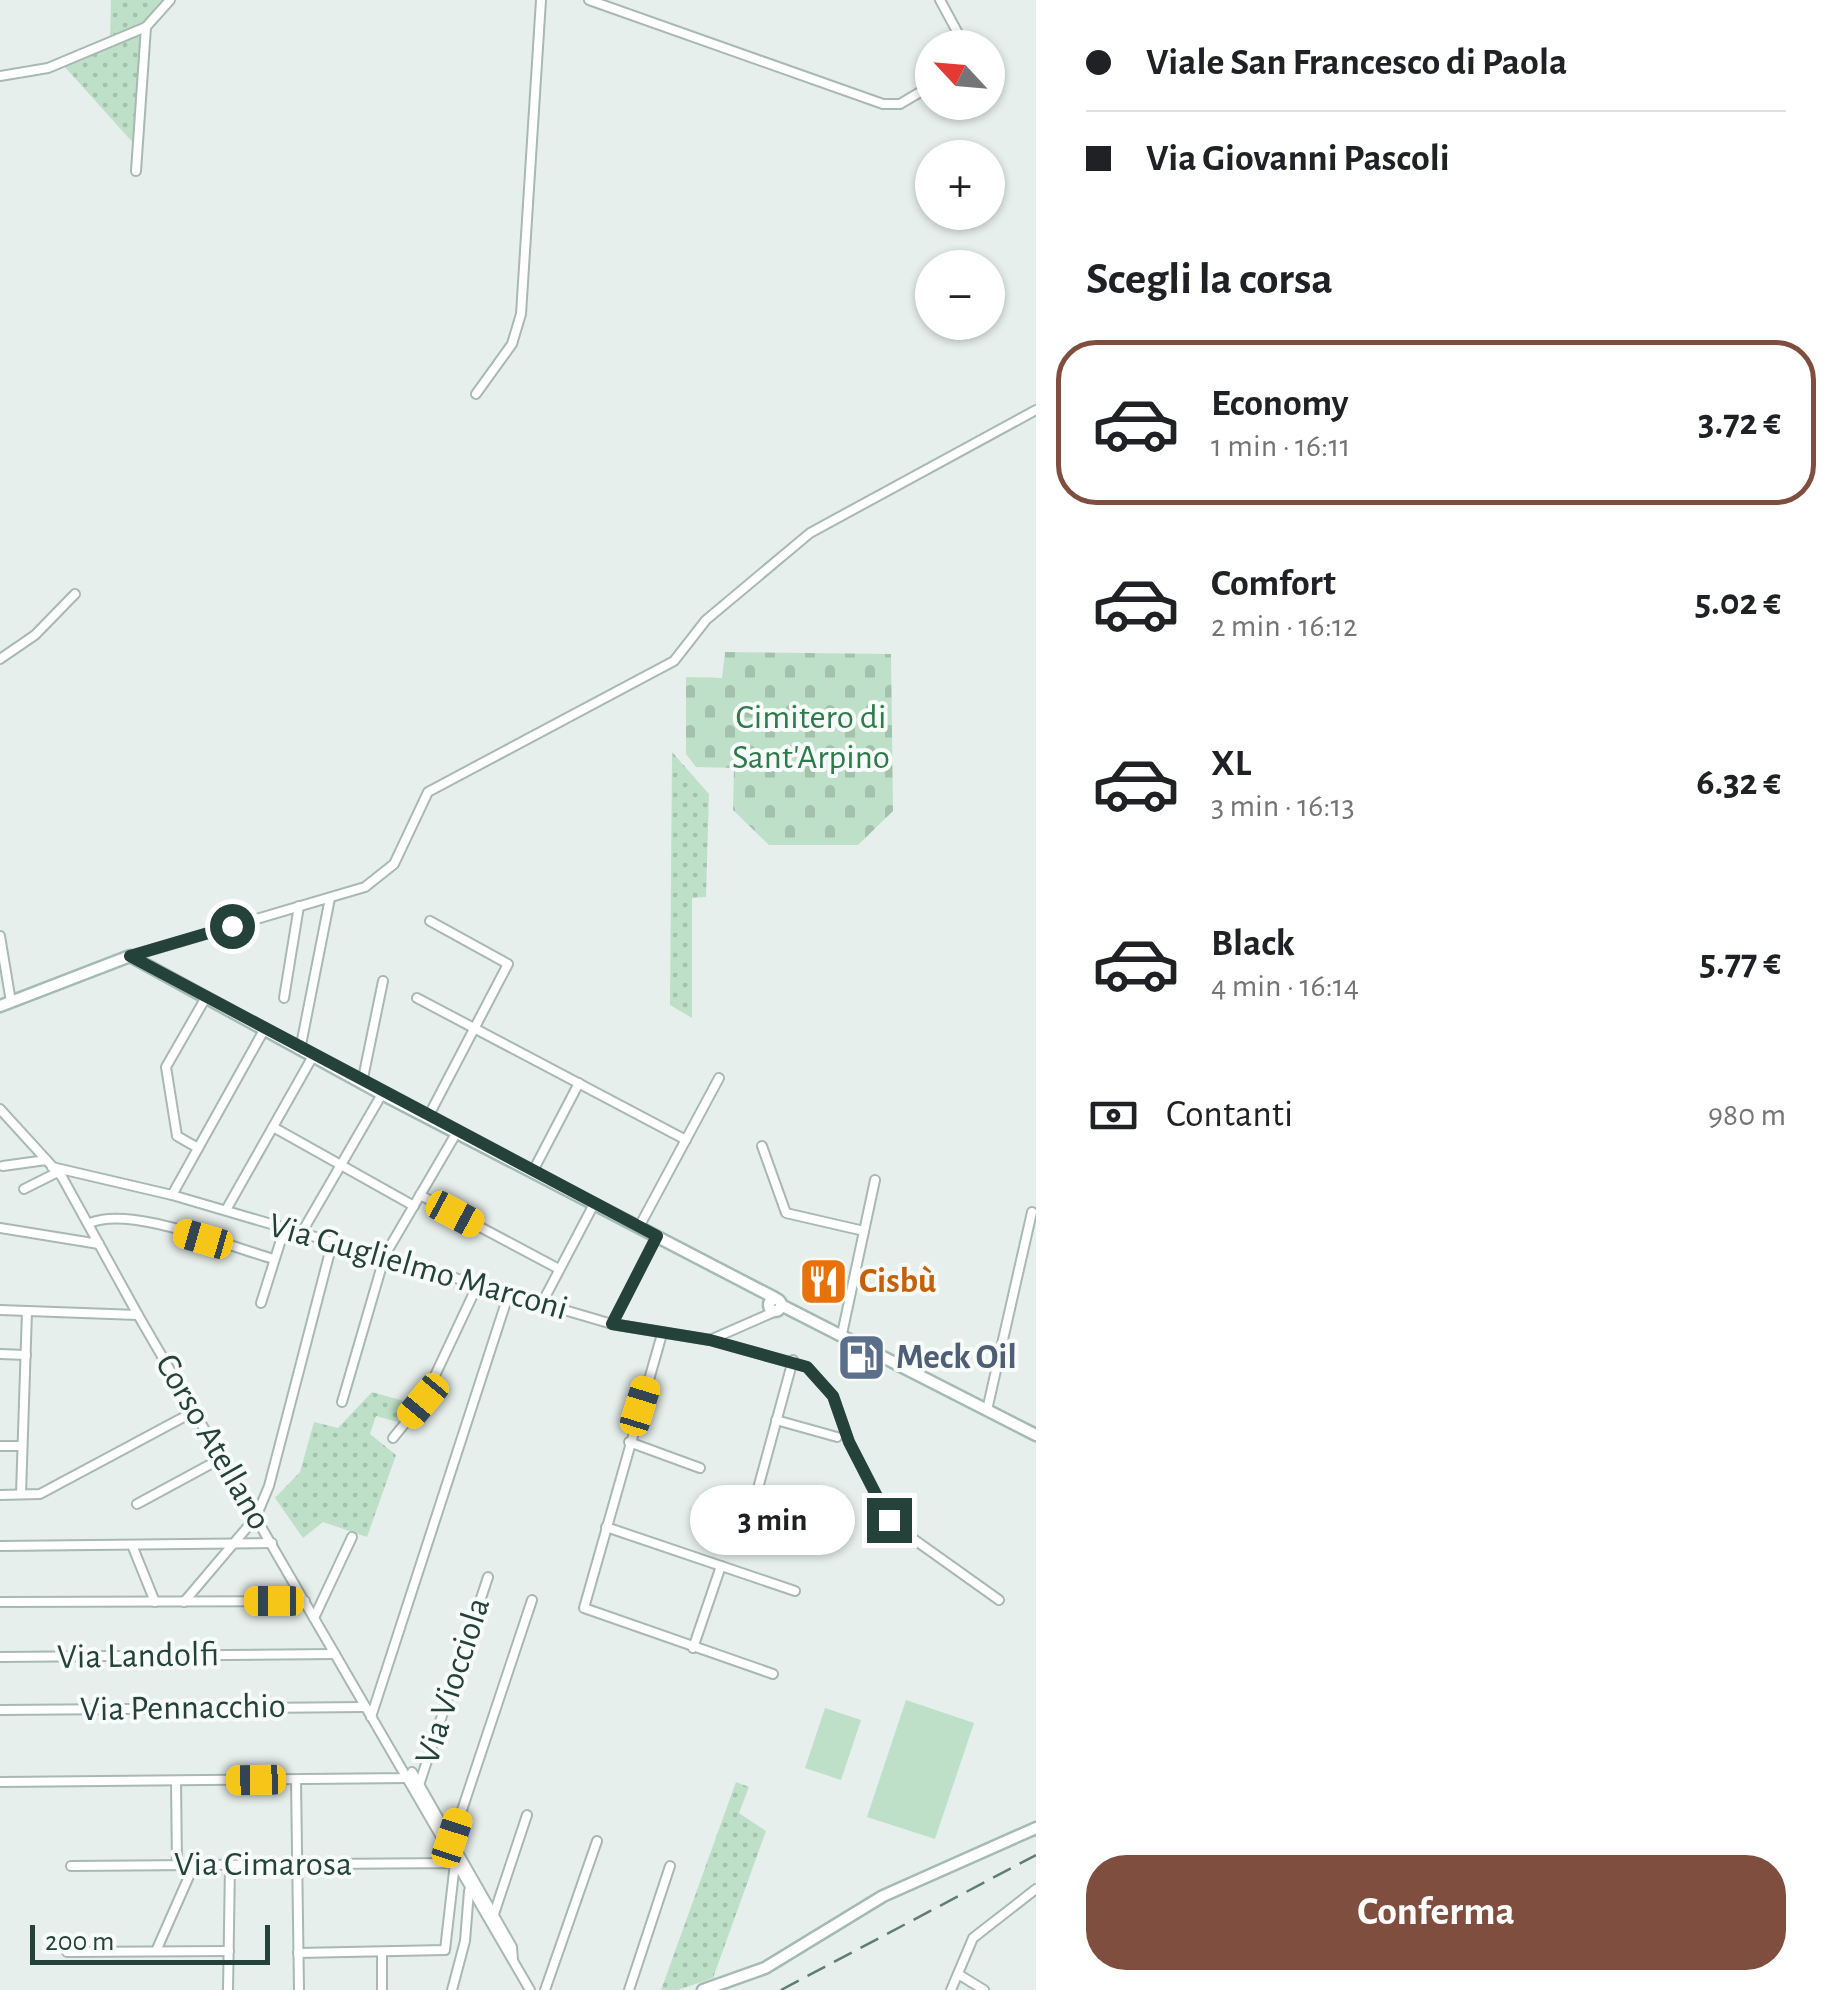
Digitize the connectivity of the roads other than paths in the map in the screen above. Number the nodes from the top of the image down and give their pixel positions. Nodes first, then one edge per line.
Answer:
1 (170, 0) edge
2 (541, 0) edge
3 (589, 0) edge
4 (940, 0) edge
5 (146, 27) junction
6 (956, 30) edge
7 (0, 76) edge
8 (915, 95) edge
9 (136, 171) dead end
10 (476, 394) dead end
11 (1036, 410) edge
12 (75, 594) dead end
13 (0, 658) edge
14 (330, 898) junction
15 (299, 906) junction
16 (430, 921) dead end
17 (0, 936) edge
18 (130, 956) junction
19 (383, 981) dead end
20 (284, 998) dead end
21 (417, 998) dead end
22 (205, 999) junction
23 (6, 1004) edge
24 (475, 1028) junction
25 (264, 1030) junction
26 (300, 1050) junction
27 (313, 1056) junction
28 (719, 1078) dead end
29 (362, 1083) junction
30 (579, 1084) junction
31 (382, 1094) junction
32 (0, 1109) edge
33 (428, 1118) junction
34 (273, 1127) junction
35 (457, 1132) junction
36 (686, 1140) junction
37 (762, 1146) dead end
38 (198, 1148) junction
39 (341, 1164) junction
40 (3, 1166) dead end
41 (52, 1166) junction
42 (72, 1171) junction
43 (532, 1172) junction
44 (874, 1180) dead end
45 (70, 1188) junction
46 (24, 1189) dead end
47 (172, 1195) junction
48 (420, 1195) junction
49 (594, 1204) junction
50 (414, 1206) junction
51 (226, 1210) junction
52 (1032, 1212) dead end
53 (90, 1223) junction
54 (285, 1227) junction
55 (639, 1227) junction
56 (0, 1228) edge
57 (864, 1230) junction
58 (302, 1232) junction
59 (657, 1236) junction
60 (333, 1240) junction
61 (100, 1244) junction
62 (386, 1255) junction
63 (274, 1259) junction
64 (559, 1270) junction
65 (478, 1284) junction
66 (509, 1293) junction
67 (542, 1303) junction
68 (260, 1304) dead end
69 (773, 1308) junction
70 (0, 1310) edge
71 (27, 1311) junction
72 (138, 1315) junction
73 (612, 1324) junction
74 (662, 1334) junction
75 (842, 1334) junction
76 (710, 1340) junction
77 (0, 1354) edge
78 (26, 1355) junction
79 (793, 1360) junction
80 (342, 1402) dead end
81 (988, 1410) junction
82 (195, 1411) junction
83 (776, 1420) junction
84 (1036, 1436) edge
85 (837, 1437) dead end
86 (393, 1438) dead end
87 (629, 1442) junction
88 (0, 1446) edge
89 (22, 1446) junction
90 (222, 1458) junction
91 (700, 1468) dead end
92 (21, 1494) junction
93 (0, 1495) edge
94 (137, 1504) dead end
95 (256, 1517) junction
96 (748, 1524) dead end
97 (606, 1527) junction
98 (352, 1537) dead end
99 (232, 1544) junction
100 (272, 1544) junction
101 (132, 1545) junction
102 (0, 1546) edge
103 (721, 1566) junction
104 (488, 1577) dead end
105 (795, 1590) dead end
106 (532, 1600) dead end
107 (999, 1600) dead end
108 (305, 1601) junction
109 (0, 1602) edge
110 (155, 1602) junction
111 (184, 1602) junction
112 (314, 1618) junction
113 (693, 1648) junction
114 (335, 1654) junction
115 (0, 1658) edge
116 (772, 1674) dead end
117 (366, 1707) junction
118 (0, 1710) edge
119 (372, 1717) junction
120 (409, 1778) junction
121 (296, 1780) junction
122 (176, 1781) junction
123 (0, 1782) edge
124 (419, 1785) junction
125 (527, 1814) dead end
126 (1036, 1828) edge
127 (452, 1838) junction
128 (597, 1841) dead end
129 (455, 1863) junction
130 (297, 1864) junction
131 (177, 1865) junction
132 (194, 1865) junction
133 (230, 1865) junction
134 (71, 1866) dead end
135 (670, 1866) dead end
136 (1036, 1889) edge
137 (469, 1891) junction
138 (494, 1914) junction
139 (156, 1951) junction
140 (228, 1951) junction
141 (66, 1952) dead end
142 (382, 1952) junction
143 (298, 1954) junction
144 (513, 1962) junction
145 (958, 1974) junction
146 (228, 1990) edge
147 (299, 1990) edge
148 (382, 1990) edge
149 (452, 1990) edge
150 (530, 1990) edge
151 (545, 1990) edge
152 (629, 1990) edge
153 (704, 1990) edge
154 (951, 1990) edge
155 (984, 1990) edge

1 - 5 street
2 - 10 street
3 - 8 street
4 - 6 street
5 - 7 street
5 - 9 street
11 - 14 street
12 - 13 street
14 - 15 street
14 - 26 street
15 - 18 street
15 - 20 street
16 - 24 street
17 - 23 street
18 - 22 street
18 - 23 street
19 - 29 street
21 - 24 street
22 - 25 street
22 - 38 street
24 - 30 street
24 - 33 street
25 - 26 street
25 - 38 street
26 - 27 street
27 - 29 street
27 - 34 street
28 - 36 street
29 - 31 street
30 - 36 street
30 - 43 street
31 - 33 street
31 - 39 street
32 - 41 street, Corso Atellano
33 - 35 street
34 - 39 street
34 - 51 street
35 - 43 street
35 - 48 street
36 - 55 street
37 - 57 street
38 - 47 street
39 - 50 street
39 - 58 street
40 - 41 street
41 - 42 street, Via Guglielmo Marconi
41 - 45 street, Corso Atellano
41 - 46 street
42 - 45 street
42 - 47 street, Via Guglielmo Marconi
43 - 49 street
44 - 57 street
45 - 53 street, Corso Atellano
47 - 51 street, Via Guglielmo Marconi
48 - 50 street
48 - 64 street
49 - 55 street
49 - 64 street
50 - 62 street
51 - 54 street, Via Guglielmo Marconi
52 - 81 street
53 - 61 street, Corso Atellano
53 - 63 street
54 - 58 street, Via Guglielmo Marconi
54 - 63 street
55 - 59 street
56 - 61 street
57 - 75 street
58 - 60 street, Via Guglielmo Marconi
59 - 69 street
59 - 73 street
60 - 62 street, Via Guglielmo Marconi
60 - 95 street
61 - 72 street, Corso Atellano
62 - 65 street, Via Guglielmo Marconi
62 - 80 street
63 - 68 street
64 - 67 street
65 - 66 street, Via Guglielmo Marconi
65 - 86 street
66 - 67 street, Via Guglielmo Marconi
66 - 119 street
67 - 73 street, Via Guglielmo Marconi
69 - 75 street
69 - 76 street
70 - 71 street
71 - 72 street
71 - 78 street
72 - 82 street, Corso Atellano
73 - 74 street, Via Guglielmo Marconi
74 - 76 street, Via Guglielmo Marconi
74 - 87 street
75 - 81 street
76 - 79 street, Via Guglielmo Marconi
77 - 78 street
78 - 89 street
79 - 83 street
79 - 107 street
81 - 84 street
82 - 90 street, Corso Atellano
82 - 92 street
83 - 85 street
83 - 96 street
87 - 91 street
87 - 97 street
88 - 89 street
89 - 92 street
90 - 94 street
90 - 95 street, Corso Atellano
92 - 93 street
95 - 99 street
95 - 100 street, Corso Atellano
97 - 103 street
97 - 113 street
98 - 112 street
99 - 100 street
99 - 101 street
99 - 111 street
100 - 108 street, Corso Atellano
101 - 102 street
101 - 110 street
103 - 105 street
103 - 113 street
104 - 124 street, Via Viocciola
106 - 127 street
108 - 111 street
108 - 112 street, Corso Atellano
109 - 110 street
110 - 111 street
112 - 114 street, Corso Atellano
113 - 116 street
114 - 115 street, Via Landolfi
114 - 117 street, Corso Atellano
117 - 118 street, Via Pennacchio
117 - 119 street, Corso Atellano
119 - 120 street, Corso Atellano
120 - 121 street
120 - 124 street
120 - 129 street, Corso Atellano
121 - 122 street
121 - 130 street
122 - 123 street
122 - 131 street
124 - 127 street
125 - 138 street
126 - 153 street
127 - 138 street
128 - 151 street
129 - 130 street, Via Cimarosa
129 - 137 street, Corso Atellano
129 - 142 street
130 - 133 street, Via Cimarosa
130 - 143 street
131 - 132 street, Via Cimarosa
131 - 134 street, Via Cimarosa
132 - 133 street, Via Cimarosa
132 - 139 street
133 - 140 street
135 - 152 street
136 - 145 street
137 - 144 street, Corso Atellano
137 - 149 street
138 - 144 street
139 - 140 street
139 - 141 street
140 - 146 street
142 - 143 street
142 - 148 street
143 - 147 street
144 - 150 street
145 - 154 street
145 - 155 street

